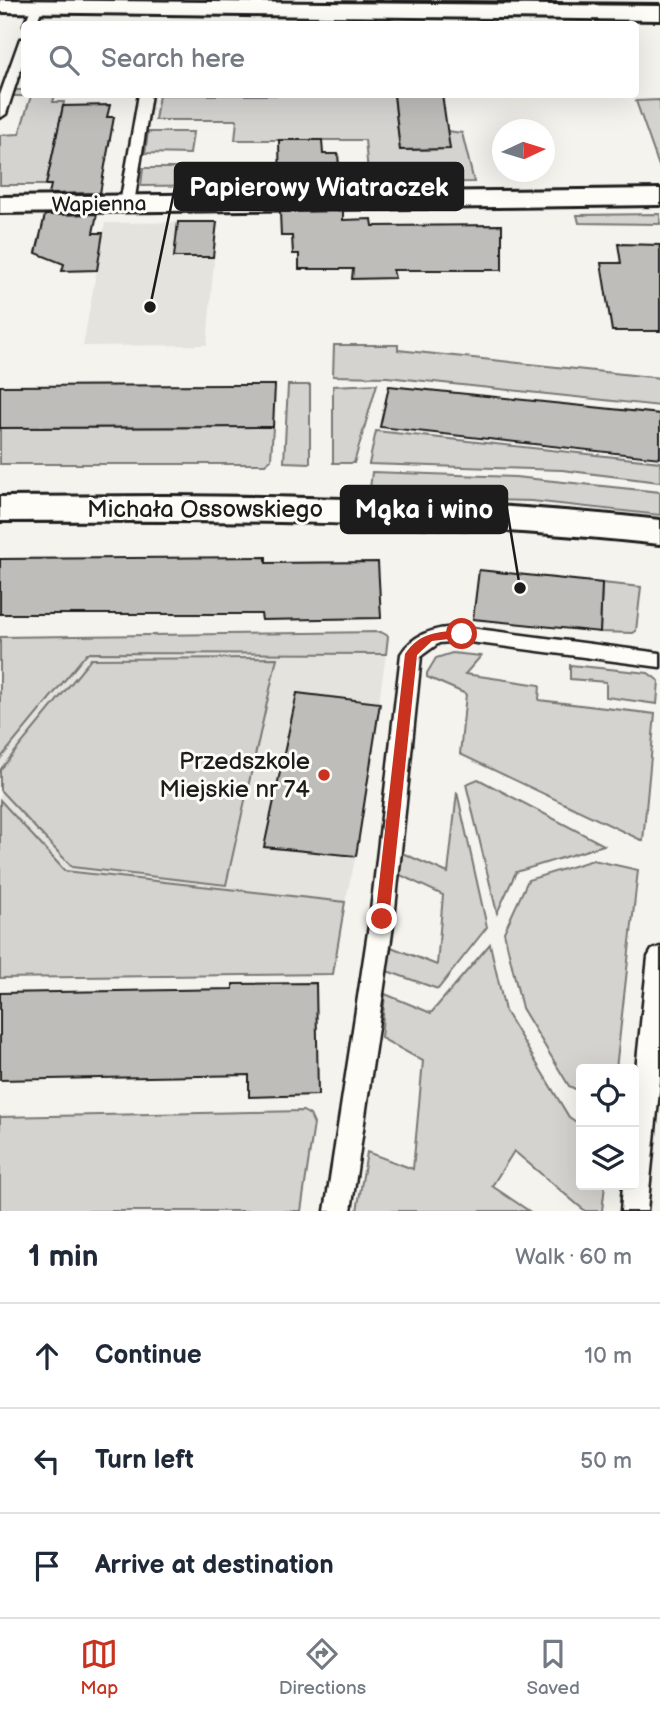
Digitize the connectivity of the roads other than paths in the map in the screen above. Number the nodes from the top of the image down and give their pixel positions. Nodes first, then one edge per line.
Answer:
1 (0, 5) edge
2 (660, 13) edge
3 (34, 15) edge
4 (21, 51) edge
5 (144, 98) edge
6 (0, 114) edge
7 (660, 197) edge
8 (127, 204) junction
9 (0, 205) edge
10 (0, 509) edge
11 (660, 532) edge
12 (660, 660) edge
13 (660, 957) edge
14 (338, 1211) edge
15 (634, 1211) edge

1 - 3 street
2 - 3 street
4 - 6 lane
5 - 8 lane
7 - 8 street, Wapienna
8 - 9 street, Wapienna
10 - 11 street, Michała Ossowskiego
12 - 14 lane
13 - 15 lane

